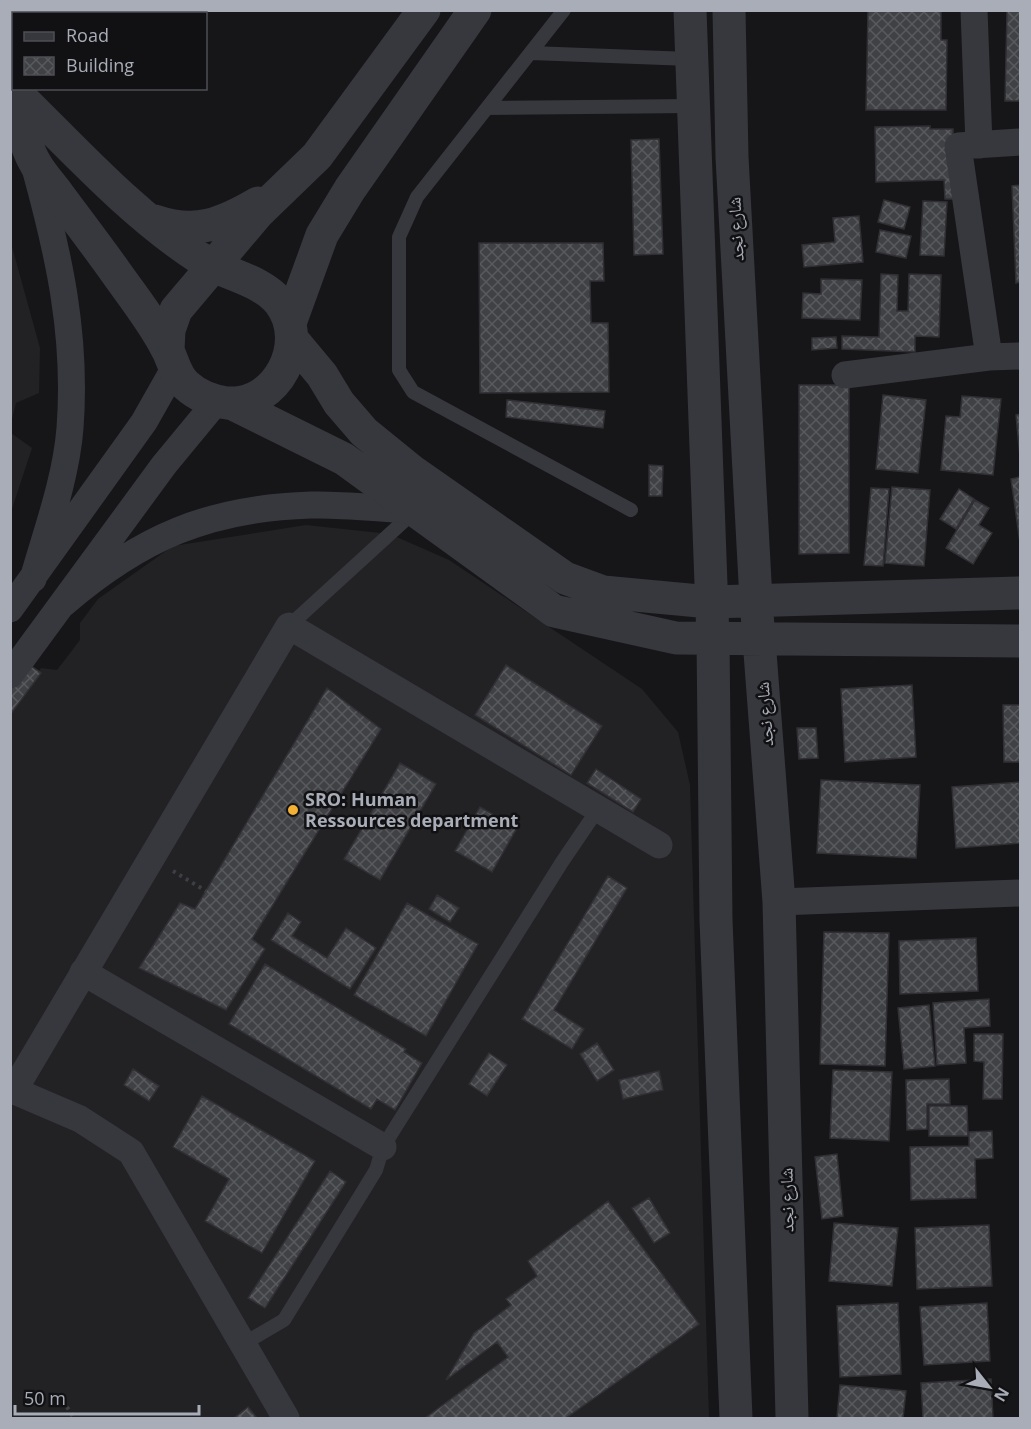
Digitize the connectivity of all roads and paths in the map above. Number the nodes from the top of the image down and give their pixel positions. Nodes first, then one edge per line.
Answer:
1 (424, 10) edge
2 (475, 10) edge
3 (564, 10) edge
4 (690, 10) edge
5 (729, 10) edge
6 (974, 10) edge
7 (531, 53) junction
8 (690, 59) junction
9 (13, 90) edge
10 (10, 93) edge
11 (692, 106) junction
12 (487, 108) junction
13 (1020, 142) edge
14 (979, 145) junction
15 (33, 160) junction
16 (278, 192) junction
17 (148, 220) junction
18 (212, 266) junction
19 (247, 281) junction
20 (189, 294) junction
21 (291, 331) junction
22 (1020, 356) edge
23 (989, 357) junction
24 (171, 360) junction
25 (845, 375) dead end
26 (224, 402) junction
27 (416, 510) junction
28 (631, 510) dead end
29 (33, 579) junction
30 (1020, 593) edge
31 (756, 600) junction
32 (710, 602) junction
33 (63, 604) junction
34 (10, 609) edge
35 (289, 626) junction
36 (713, 639) junction
37 (760, 639) junction
38 (1020, 641) edge
39 (10, 675) edge
40 (598, 809) junction
41 (659, 845) dead end
42 (151, 858) junction
43 (206, 891) dead end
44 (1020, 893) edge
45 (1020, 898) edge
46 (779, 902) junction
47 (83, 972) junction
48 (21, 1056) edge
49 (12, 1090) edge
50 (383, 1147) junction
51 (243, 1344) junction
52 (67, 1407) dead end
53 (74, 1419) edge
54 (286, 1419) edge
55 (736, 1419) edge
56 (792, 1419) edge

1 - 16 street
2 - 21 street
3 - 7 lane
4 - 8 street
5 - 31 street, شارع نجد
6 - 14 street
7 - 8 lane
7 - 12 lane
8 - 11 street
9 - 17 street
10 - 15 street
11 - 12 lane
11 - 32 street
12 - 28 lane
13 - 14 street
14 - 23 street
15 - 24 street
15 - 29 street
16 - 17 street
16 - 18 street
17 - 18 street
18 - 19 street
18 - 20 street
19 - 20 street
19 - 21 street
20 - 24 street
21 - 26 street
21 - 32 street
22 - 23 street
23 - 25 street
24 - 26 street
24 - 29 street
26 - 27 street
26 - 33 street
27 - 33 street
27 - 35 lane
27 - 36 street
29 - 34 street
30 - 31 street
31 - 32 street
31 - 37 street, شارع نجد
32 - 36 street
33 - 39 street
35 - 40 street
35 - 42 street
36 - 37 street
36 - 55 street
37 - 38 street
37 - 46 street, شارع نجد
40 - 41 street
40 - 50 lane
42 - 43 path
42 - 47 street
44 - 45 street
44 - 46 street
46 - 56 street, شارع نجد
47 - 48 street
47 - 50 street
48 - 49 street
49 - 51 street
50 - 51 lane
51 - 54 street
52 - 53 path

